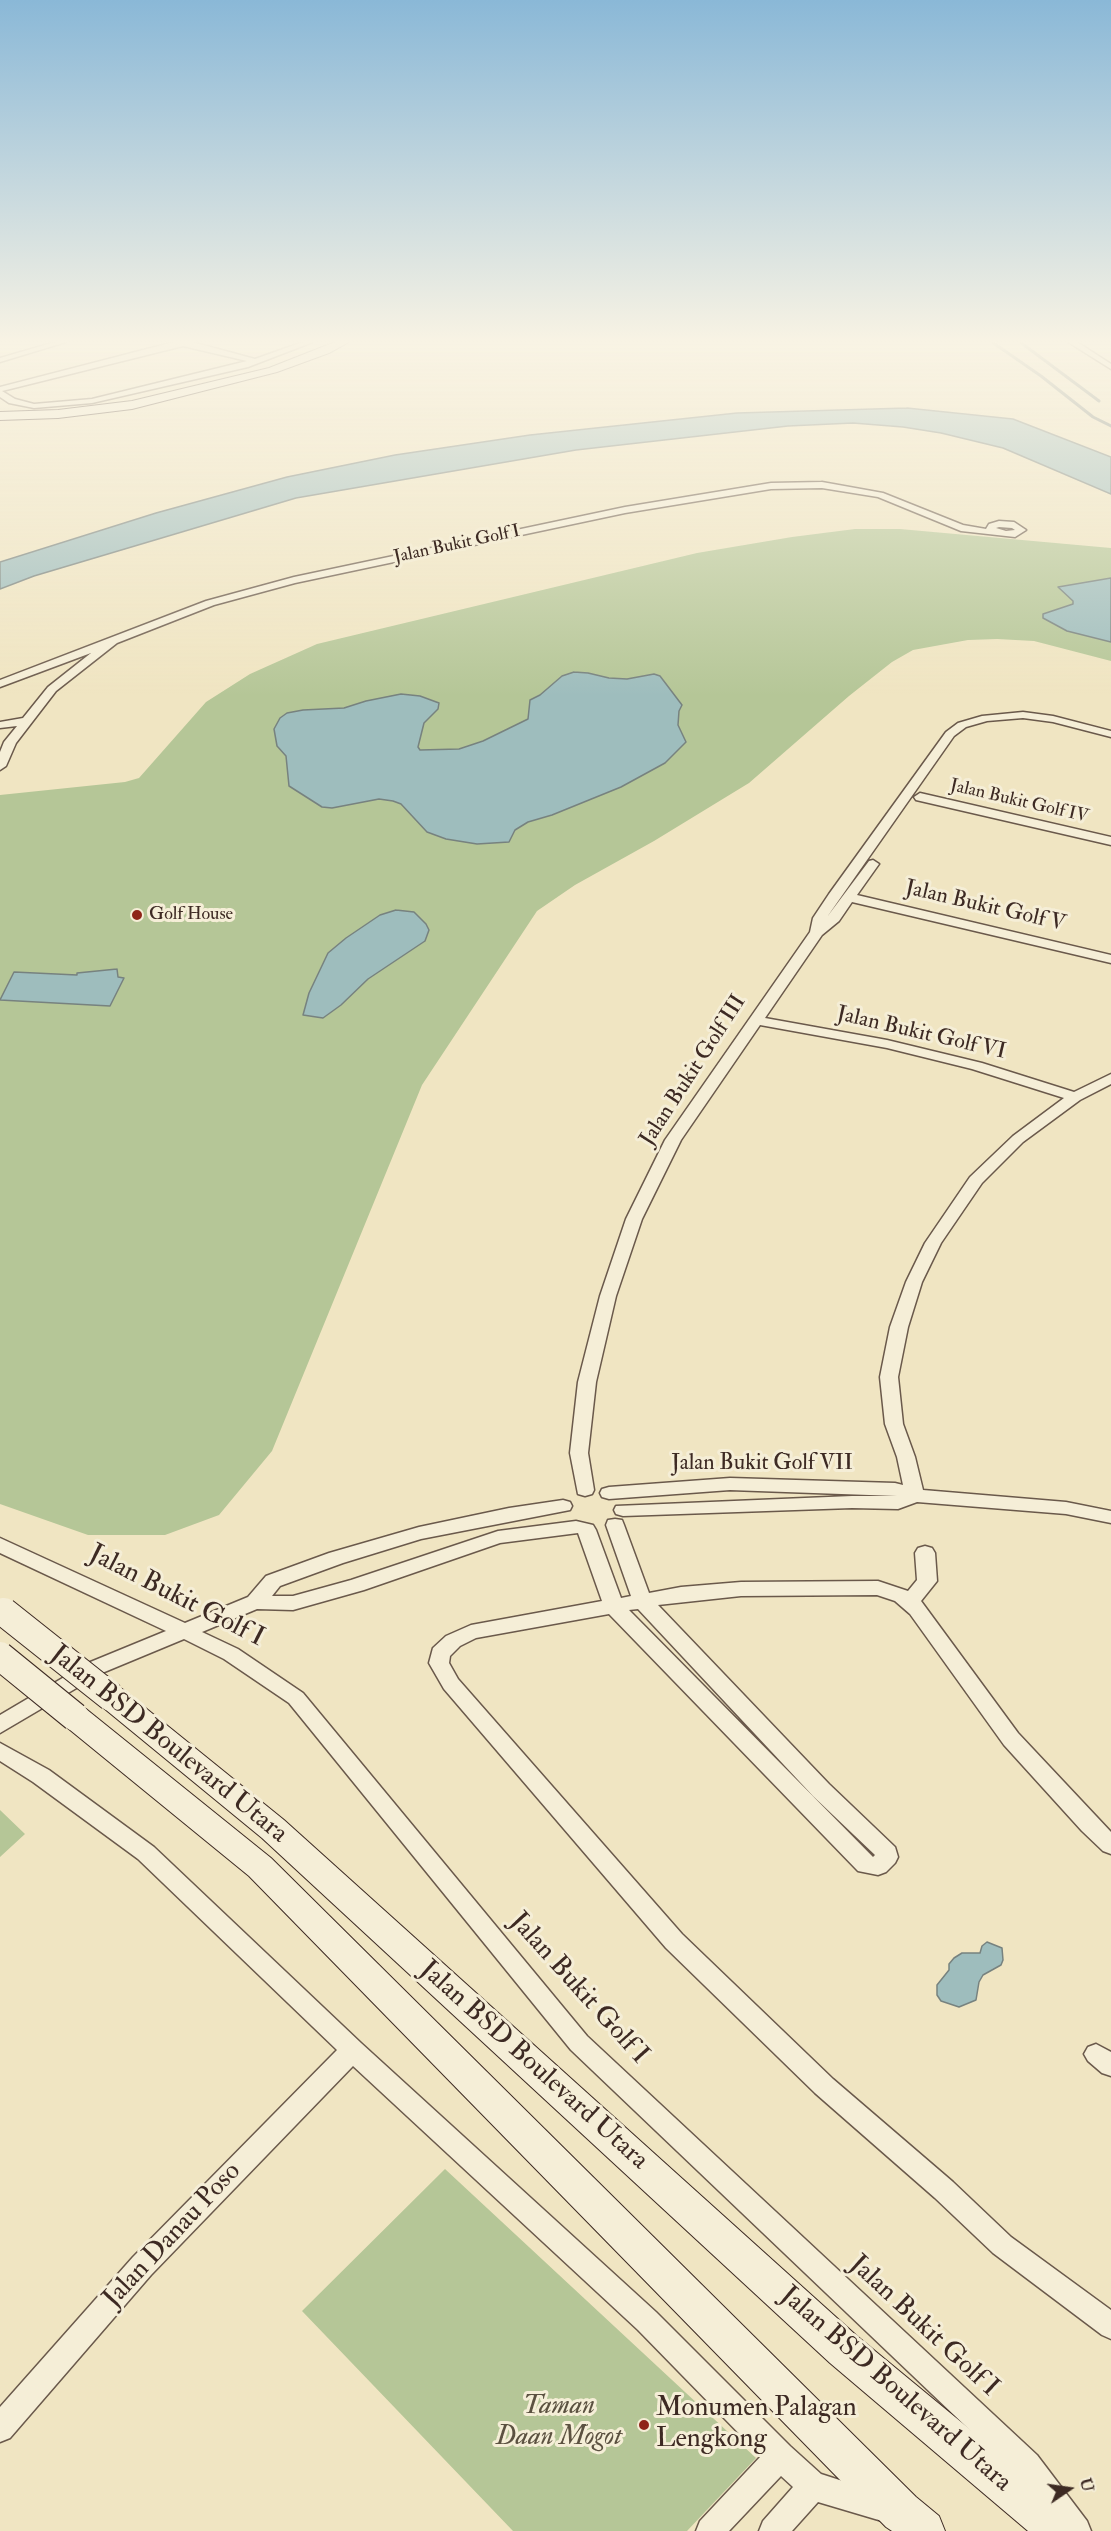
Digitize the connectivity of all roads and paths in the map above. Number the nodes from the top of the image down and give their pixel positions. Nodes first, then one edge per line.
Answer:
1 (995, 529) dead end
2 (113, 641) junction
3 (54, 663) junction
4 (79, 666) junction
5 (0, 684) edge
6 (25, 721) junction
7 (0, 725) edge
8 (1111, 734) edge
9 (5, 738) edge
10 (1111, 740) edge
11 (0, 766) edge
12 (920, 797) junction
13 (1111, 841) edge
14 (849, 897) junction
15 (817, 932) junction
16 (1111, 959) edge
17 (755, 1020) junction
18 (1111, 1078) edge
19 (1075, 1097) junction
20 (585, 1490) junction
21 (609, 1493) junction
22 (915, 1496) junction
23 (562, 1506) junction
24 (1111, 1517) edge
25 (619, 1518) junction
26 (581, 1529) junction
27 (0, 1545) edge
28 (925, 1553) dead end
29 (255, 1602) junction
30 (643, 1602) junction
31 (909, 1602) junction
32 (614, 1607) junction
33 (2, 1610) edge
34 (182, 1631) junction
35 (0, 1656) edge
36 (0, 1725) edge
37 (777, 1744) junction
38 (0, 1751) edge
39 (758, 1756) junction
40 (1111, 1845) edge
41 (353, 2050) junction
42 (1111, 2326) edge
43 (0, 2428) edge
44 (780, 2456) junction
45 (813, 2486) junction
46 (912, 2522) edge
47 (710, 2531) edge
48 (773, 2531) edge
49 (1060, 2531) edge
50 (1077, 2531) edge

1 - 2 street, Jalan Bukit Golf I
2 - 3 street, Jalan Bukit Golf I
2 - 4 street, Jalan Bukit Golf I
3 - 4 street, Jalan Bukit Golf I
3 - 5 street, Jalan Bukit Golf I
4 - 6 street, Jalan Bukit Golf I
6 - 7 street
6 - 9 street, Jalan Bukit Golf I
8 - 15 street, Jalan Bukit Golf III
9 - 11 street, Jalan Bukit Golf I
10 - 12 street, Jalan Bukit Golf III
12 - 13 street, Jalan Bukit Golf IV
12 - 14 street, Jalan Bukit Golf III
14 - 15 street, Jalan Bukit Golf III
14 - 16 street, Jalan Bukit Golf V
15 - 17 street, Jalan Bukit Golf III
17 - 19 street, Jalan Bukit Golf VI
17 - 20 street, Jalan Bukit Golf III
18 - 19 street
19 - 22 street
20 - 21 street
20 - 23 street
21 - 22 street, Jalan Bukit Golf VII
21 - 25 street
22 - 24 street, Jalan Bukit Golf VII
22 - 25 street, Jalan Bukit Golf VII
23 - 26 street
23 - 29 street
25 - 26 street
25 - 30 street
26 - 29 street
26 - 32 street
27 - 34 street, Jalan Bukit Golf I
28 - 31 street
29 - 34 street
30 - 31 street
30 - 32 street
30 - 37 street
31 - 40 street
32 - 39 street
32 - 42 street
33 - 49 main road, Jalan BSD Boulevard Utara, bridge
34 - 36 street
34 - 50 street, Jalan Bukit Golf I
35 - 46 main road, Jalan BSD Boulevard Utara, bridge
37 - 39 street
37 - 39 street
38 - 41 street
41 - 43 street, Jalan Danau Poso
41 - 44 street
44 - 45 street
44 - 47 street
45 - 46 street
45 - 48 street

